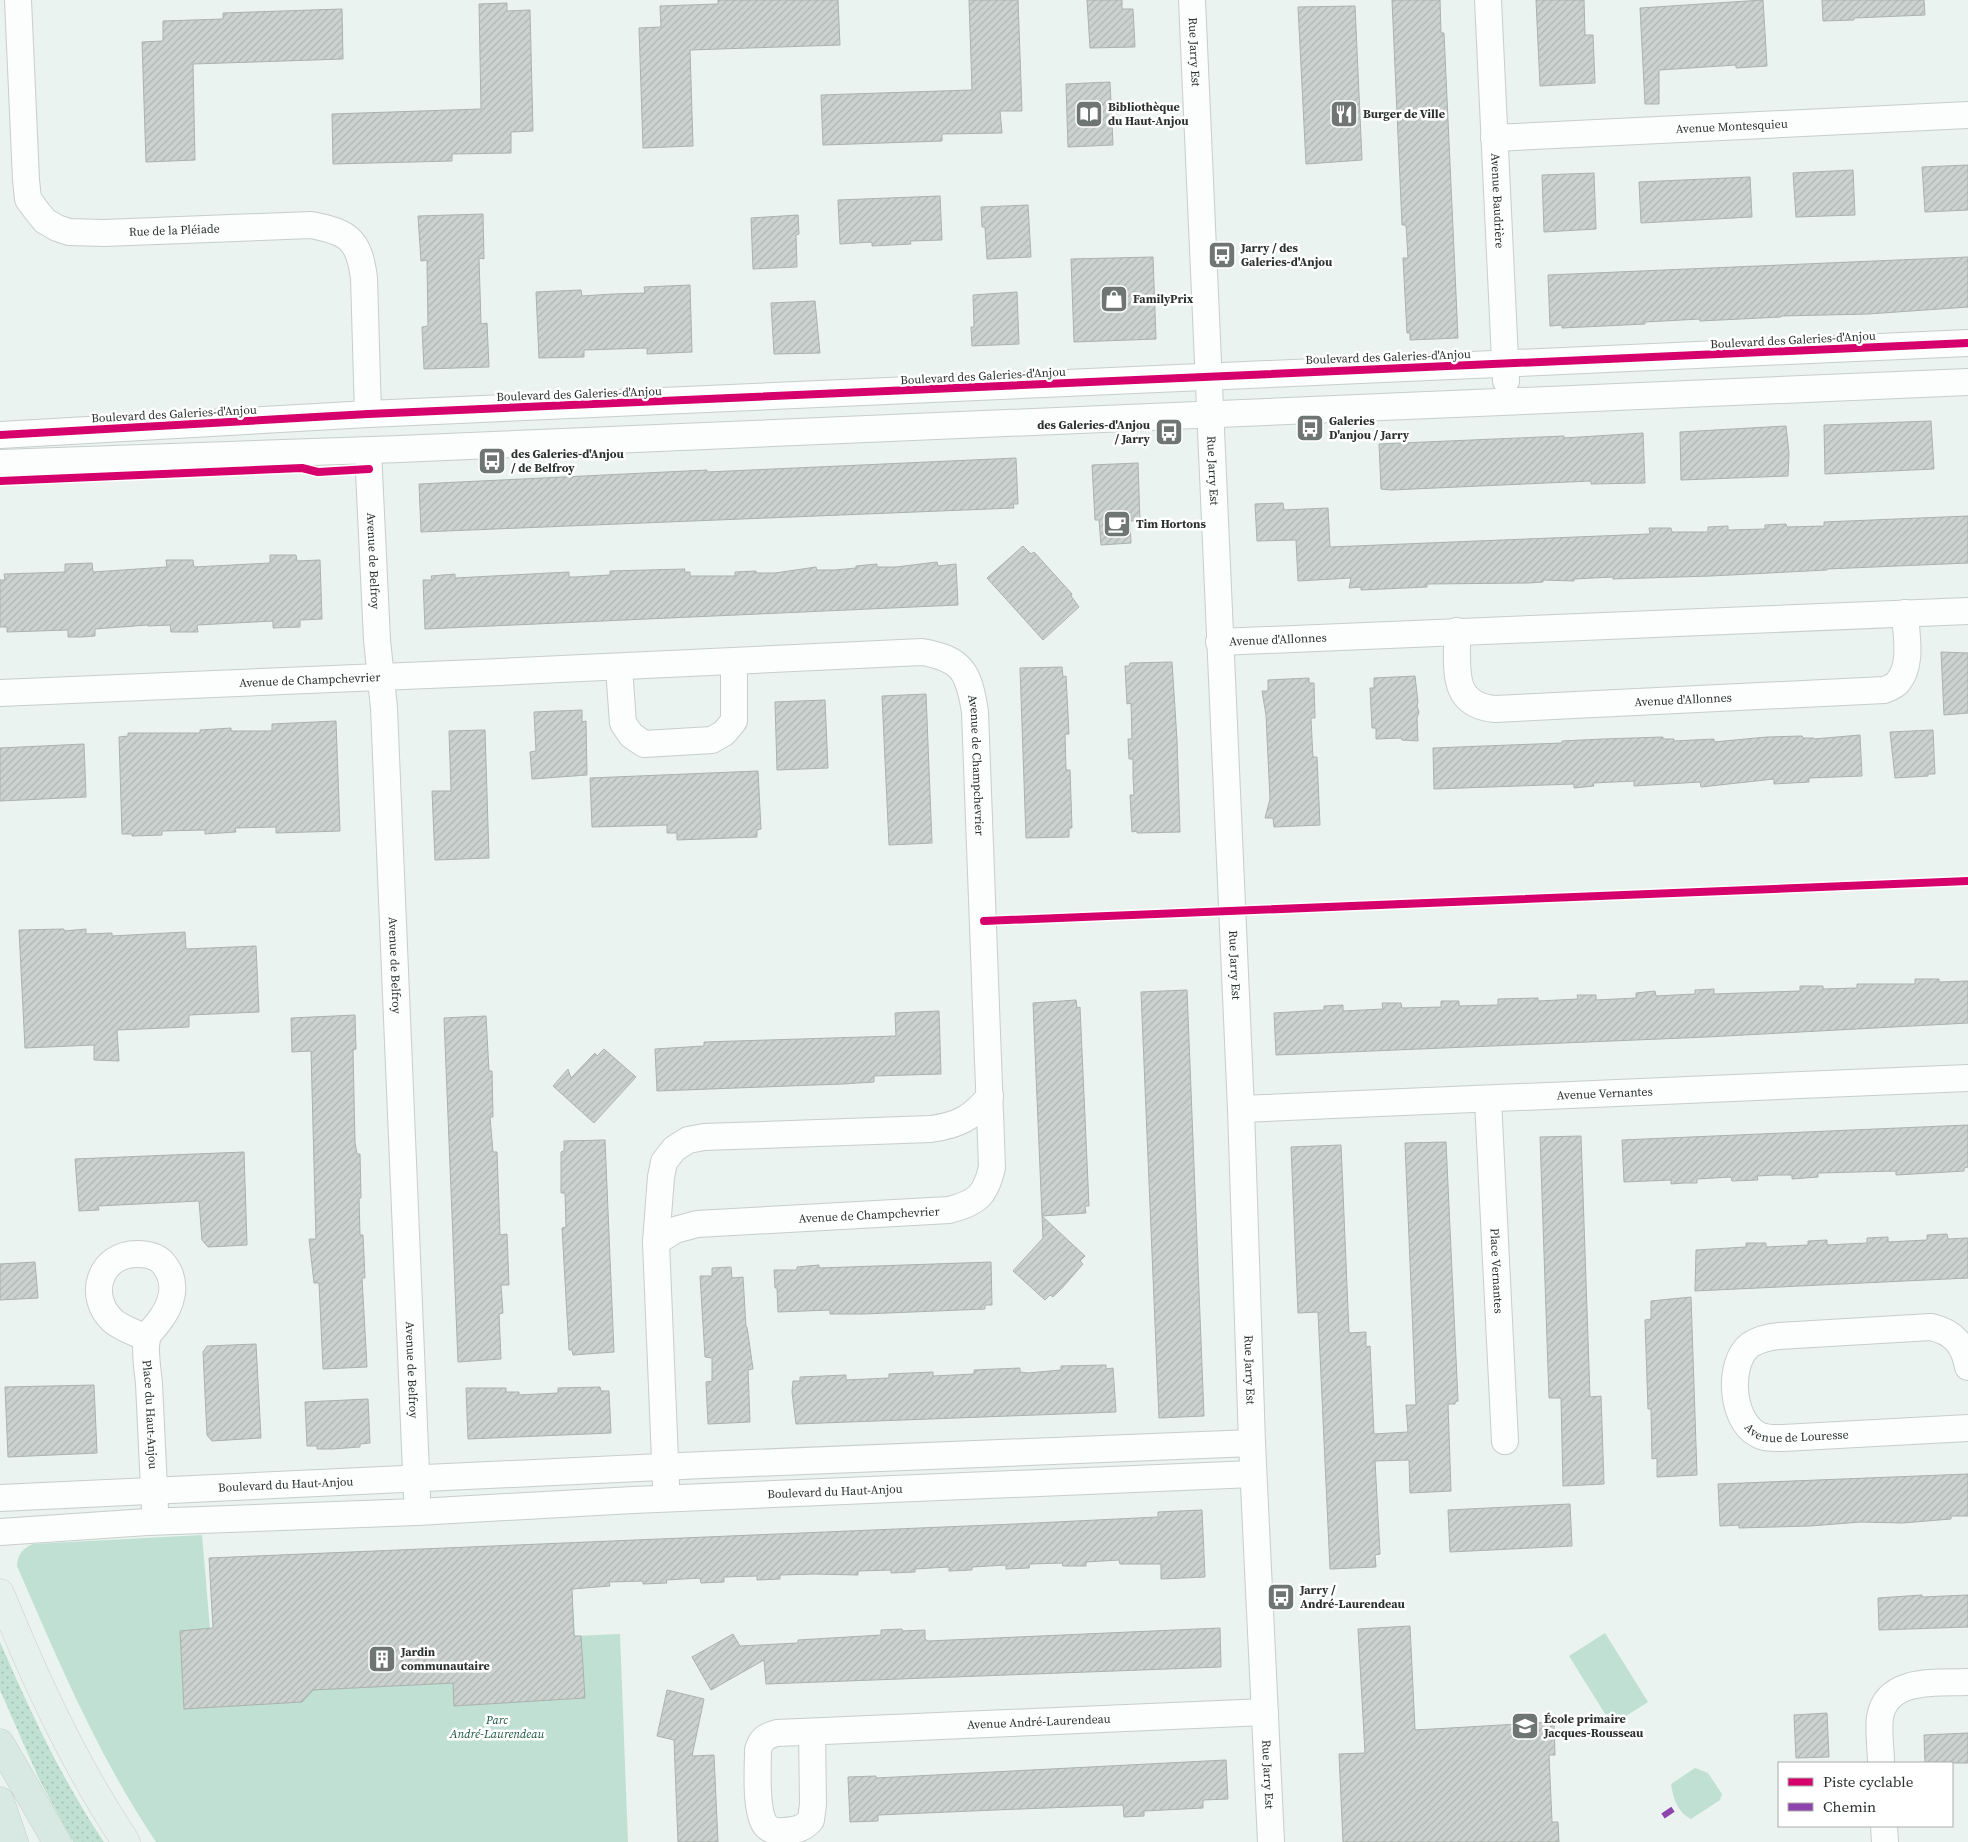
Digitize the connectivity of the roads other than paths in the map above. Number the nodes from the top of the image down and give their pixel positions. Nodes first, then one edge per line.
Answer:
1 (18, 0) edge
2 (1192, 0) edge
3 (1488, 0) edge
4 (1968, 115) edge
5 (1494, 138) junction
6 (1968, 344) edge
7 (1506, 364) junction
8 (1208, 377) junction
9 (1968, 382) edge
10 (1507, 401) junction
11 (368, 414) junction
12 (1210, 414) junction
13 (0, 434) edge
14 (368, 450) junction
15 (0, 463) edge
16 (1968, 611) edge
17 (1906, 613) junction
18 (1457, 631) junction
19 (1219, 642) junction
20 (734, 662) junction
21 (619, 668) junction
22 (381, 676) junction
23 (0, 694) edge
24 (1968, 1078) edge
25 (990, 1096) junction
26 (1488, 1100) junction
27 (1240, 1109) junction
28 (656, 1242) junction
29 (146, 1338) dead end
30 (1968, 1367) edge
31 (1968, 1428) edge
32 (1505, 1441) dead end
33 (1252, 1443) junction
34 (665, 1467) junction
35 (1253, 1474) junction
36 (417, 1479) junction
37 (154, 1491) junction
38 (0, 1498) edge
39 (667, 1498) junction
40 (418, 1512) junction
41 (156, 1522) junction
42 (0, 1532) edge
43 (0, 1593) edge
44 (1968, 1682) edge
45 (1265, 1712) junction
46 (812, 1732) dead end
47 (0, 1743) edge
48 (1881, 1762) edge
49 (0, 1802) edge
50 (1884, 1827) edge
51 (14, 1842) edge
52 (57, 1842) edge
53 (126, 1842) edge
54 (1271, 1842) edge
55 (1885, 1842) edge

1 - 11 street, Rue de la Pléiade
2 - 8 street, Rue Jarry Est
3 - 5 street, Avenue Baudrière
4 - 5 street, Avenue Montesquieu
5 - 7 street, Avenue Baudrière
6 - 7 street, Boulevard des Galeries-d'Anjou
7 - 8 street, Boulevard des Galeries-d'Anjou
7 - 10 street, Avenue Baudrière
8 - 11 street, Boulevard des Galeries-d'Anjou
8 - 12 street, Rue Jarry Est
9 - 10 street
10 - 12 street
11 - 13 street, Boulevard des Galeries-d'Anjou
12 - 14 street
12 - 19 street, Rue Jarry Est
14 - 15 street
14 - 22 street, Avenue de Belfroy
16 - 17 street, Avenue d'Allonnes
17 - 18 street, Avenue d'Allonnes
17 - 18 street, Avenue d'Allonnes
18 - 19 street, Avenue d'Allonnes
19 - 27 street, Rue Jarry Est
20 - 21 street, Avenue de Champchevrier
20 - 21 street
20 - 25 street, Avenue de Champchevrier
21 - 22 street, Avenue de Champchevrier
22 - 23 street, Avenue de Champchevrier
22 - 36 street, Avenue de Belfroy
24 - 26 street, Avenue Vernantes
25 - 28 street
25 - 28 street, Avenue de Champchevrier
26 - 27 street, Avenue Vernantes
26 - 32 street, Place Vernantes
27 - 33 street, Rue Jarry Est
28 - 34 street
29 - 37 street, Place du Haut-Anjou
30 - 31 street, Avenue de Louresse
33 - 34 street, Boulevard du Haut-Anjou
33 - 35 street, Rue Jarry Est
34 - 36 street, Boulevard du Haut-Anjou
34 - 39 street
35 - 39 street, Boulevard du Haut-Anjou
35 - 45 street, Rue Jarry Est
36 - 37 street, Boulevard du Haut-Anjou
36 - 40 street
37 - 38 street, Boulevard du Haut-Anjou
37 - 41 street
39 - 40 street, Boulevard du Haut-Anjou
40 - 41 street, Boulevard du Haut-Anjou
41 - 42 street, Boulevard du Haut-Anjou
43 - 53 main road
44 - 48 street
45 - 46 street, Avenue André-Laurendeau
45 - 54 street, Rue Jarry Est
47 - 52 highway
49 - 51 highway
50 - 55 street

